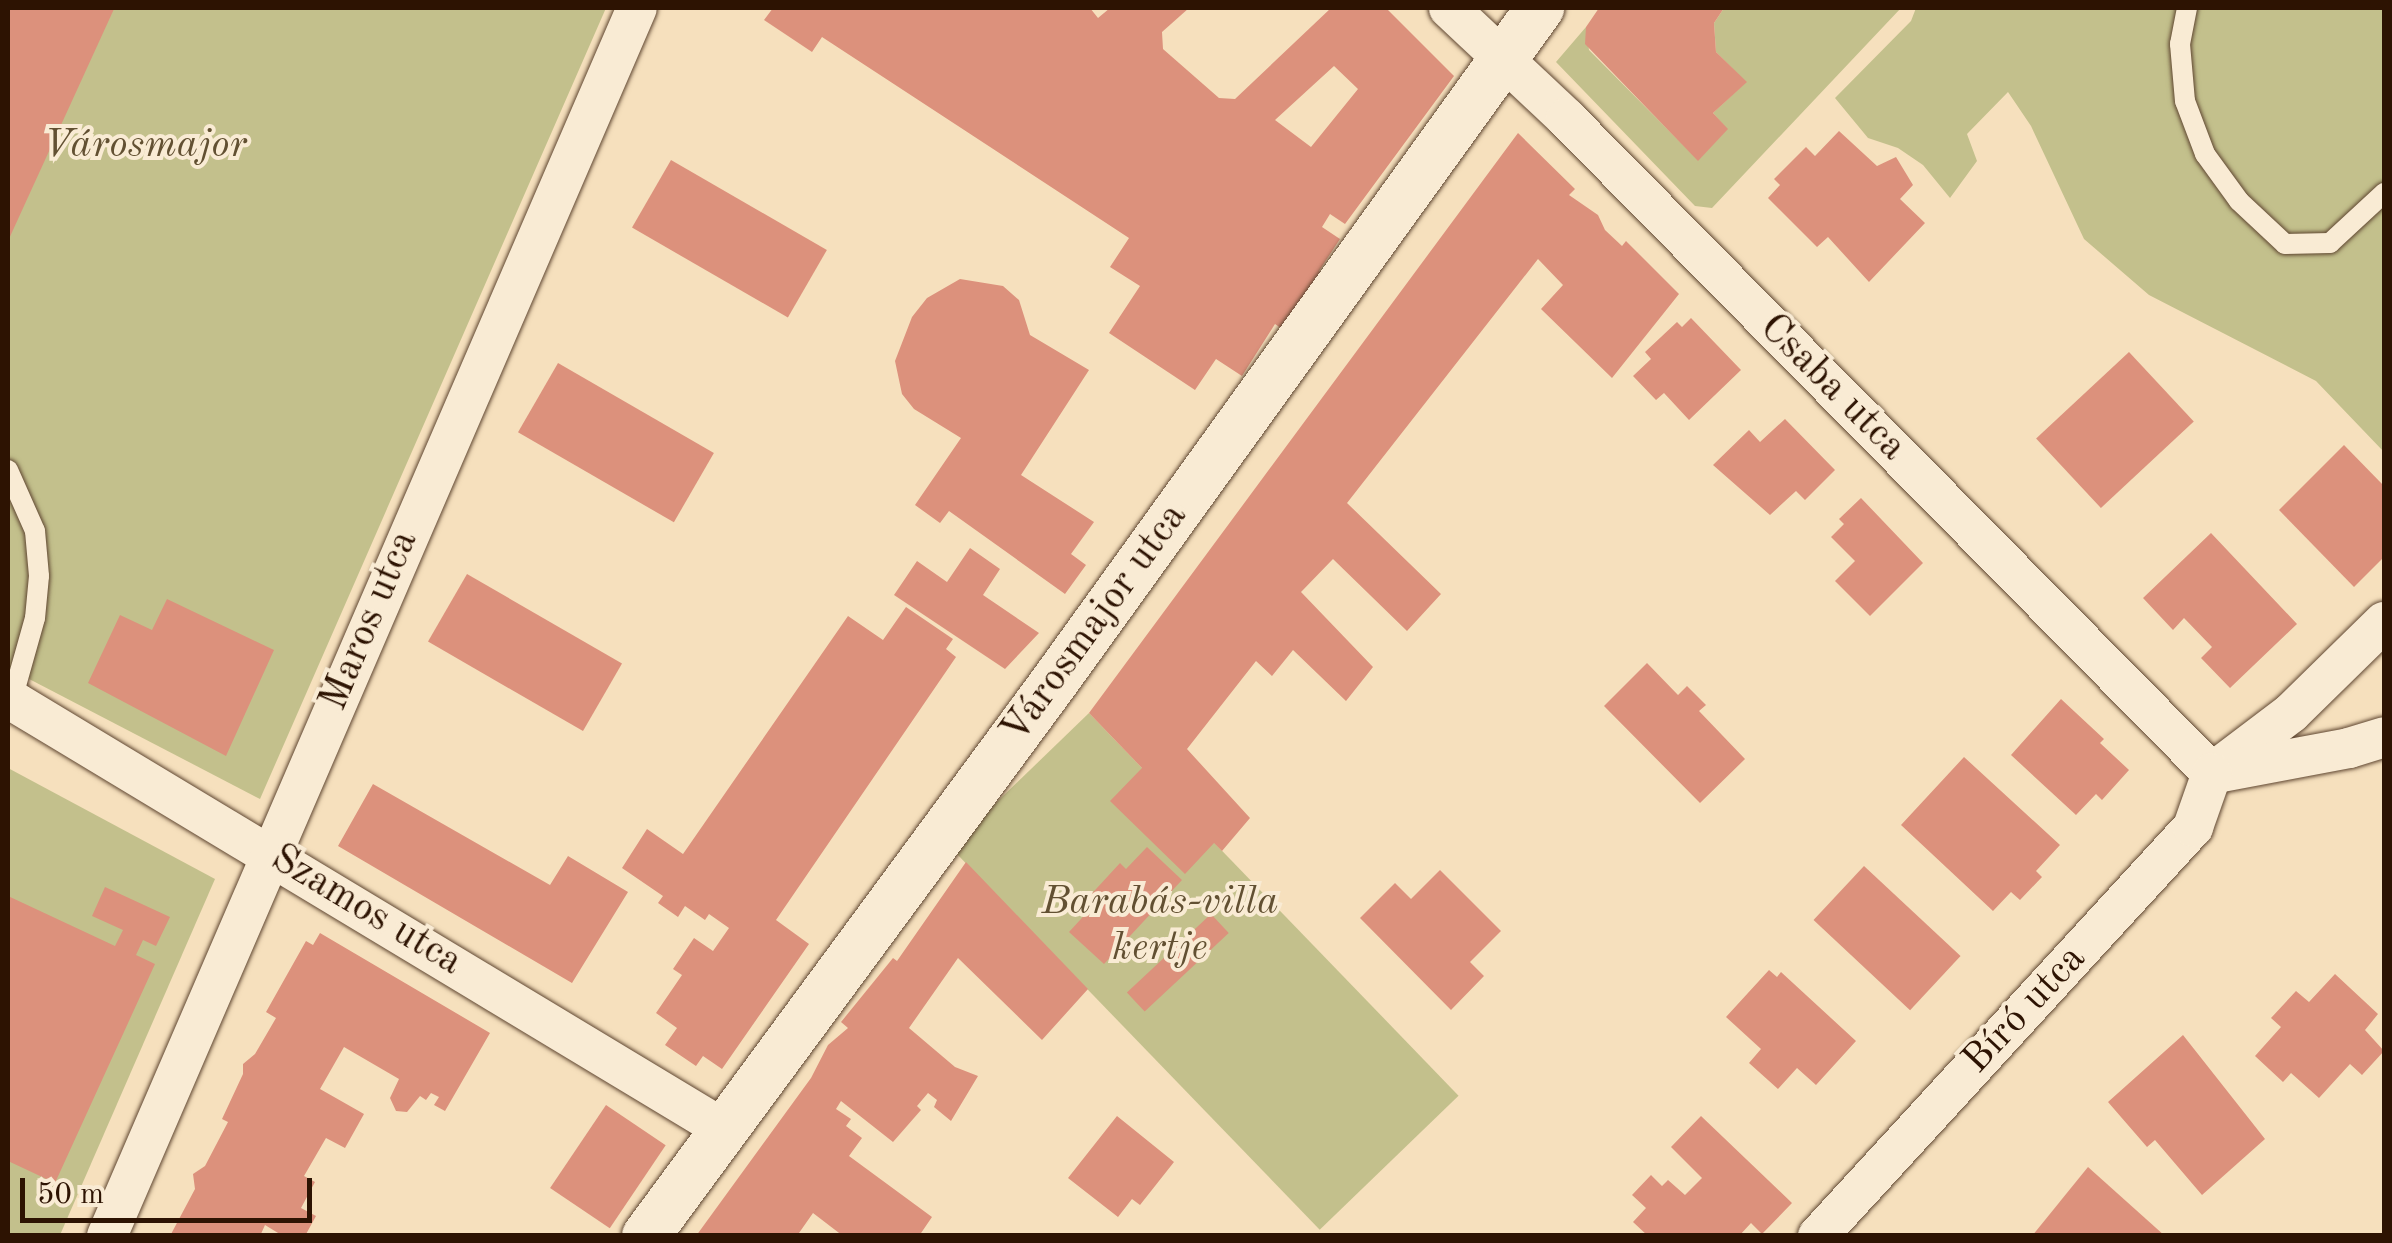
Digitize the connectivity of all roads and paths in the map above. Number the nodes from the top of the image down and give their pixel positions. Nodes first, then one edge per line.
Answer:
1 (637, 8) edge
2 (1449, 8) edge
3 (1540, 8) edge
4 (2187, 8) edge
5 (1502, 60) junction
6 (2384, 192) edge
7 (8, 470) edge
8 (2384, 622) edge
9 (10, 699) edge
10 (2384, 737) edge
11 (2212, 773) junction
12 (270, 853) junction
13 (722, 1128) junction
14 (108, 1236) edge
15 (646, 1236) edge
16 (1818, 1236) edge

1 - 12 street, Maros utca
2 - 5 street, Csaba utca
3 - 5 street, Városmajor utca
4 - 6 lane
5 - 11 street, Csaba utca
5 - 13 street, Városmajor utca
7 - 9 lane
8 - 11 street
9 - 12 street, Szamos utca
10 - 11 street
11 - 16 street, Bíró utca
12 - 13 street, Szamos utca
12 - 14 street, Maros utca
13 - 15 street, Városmajor utca

